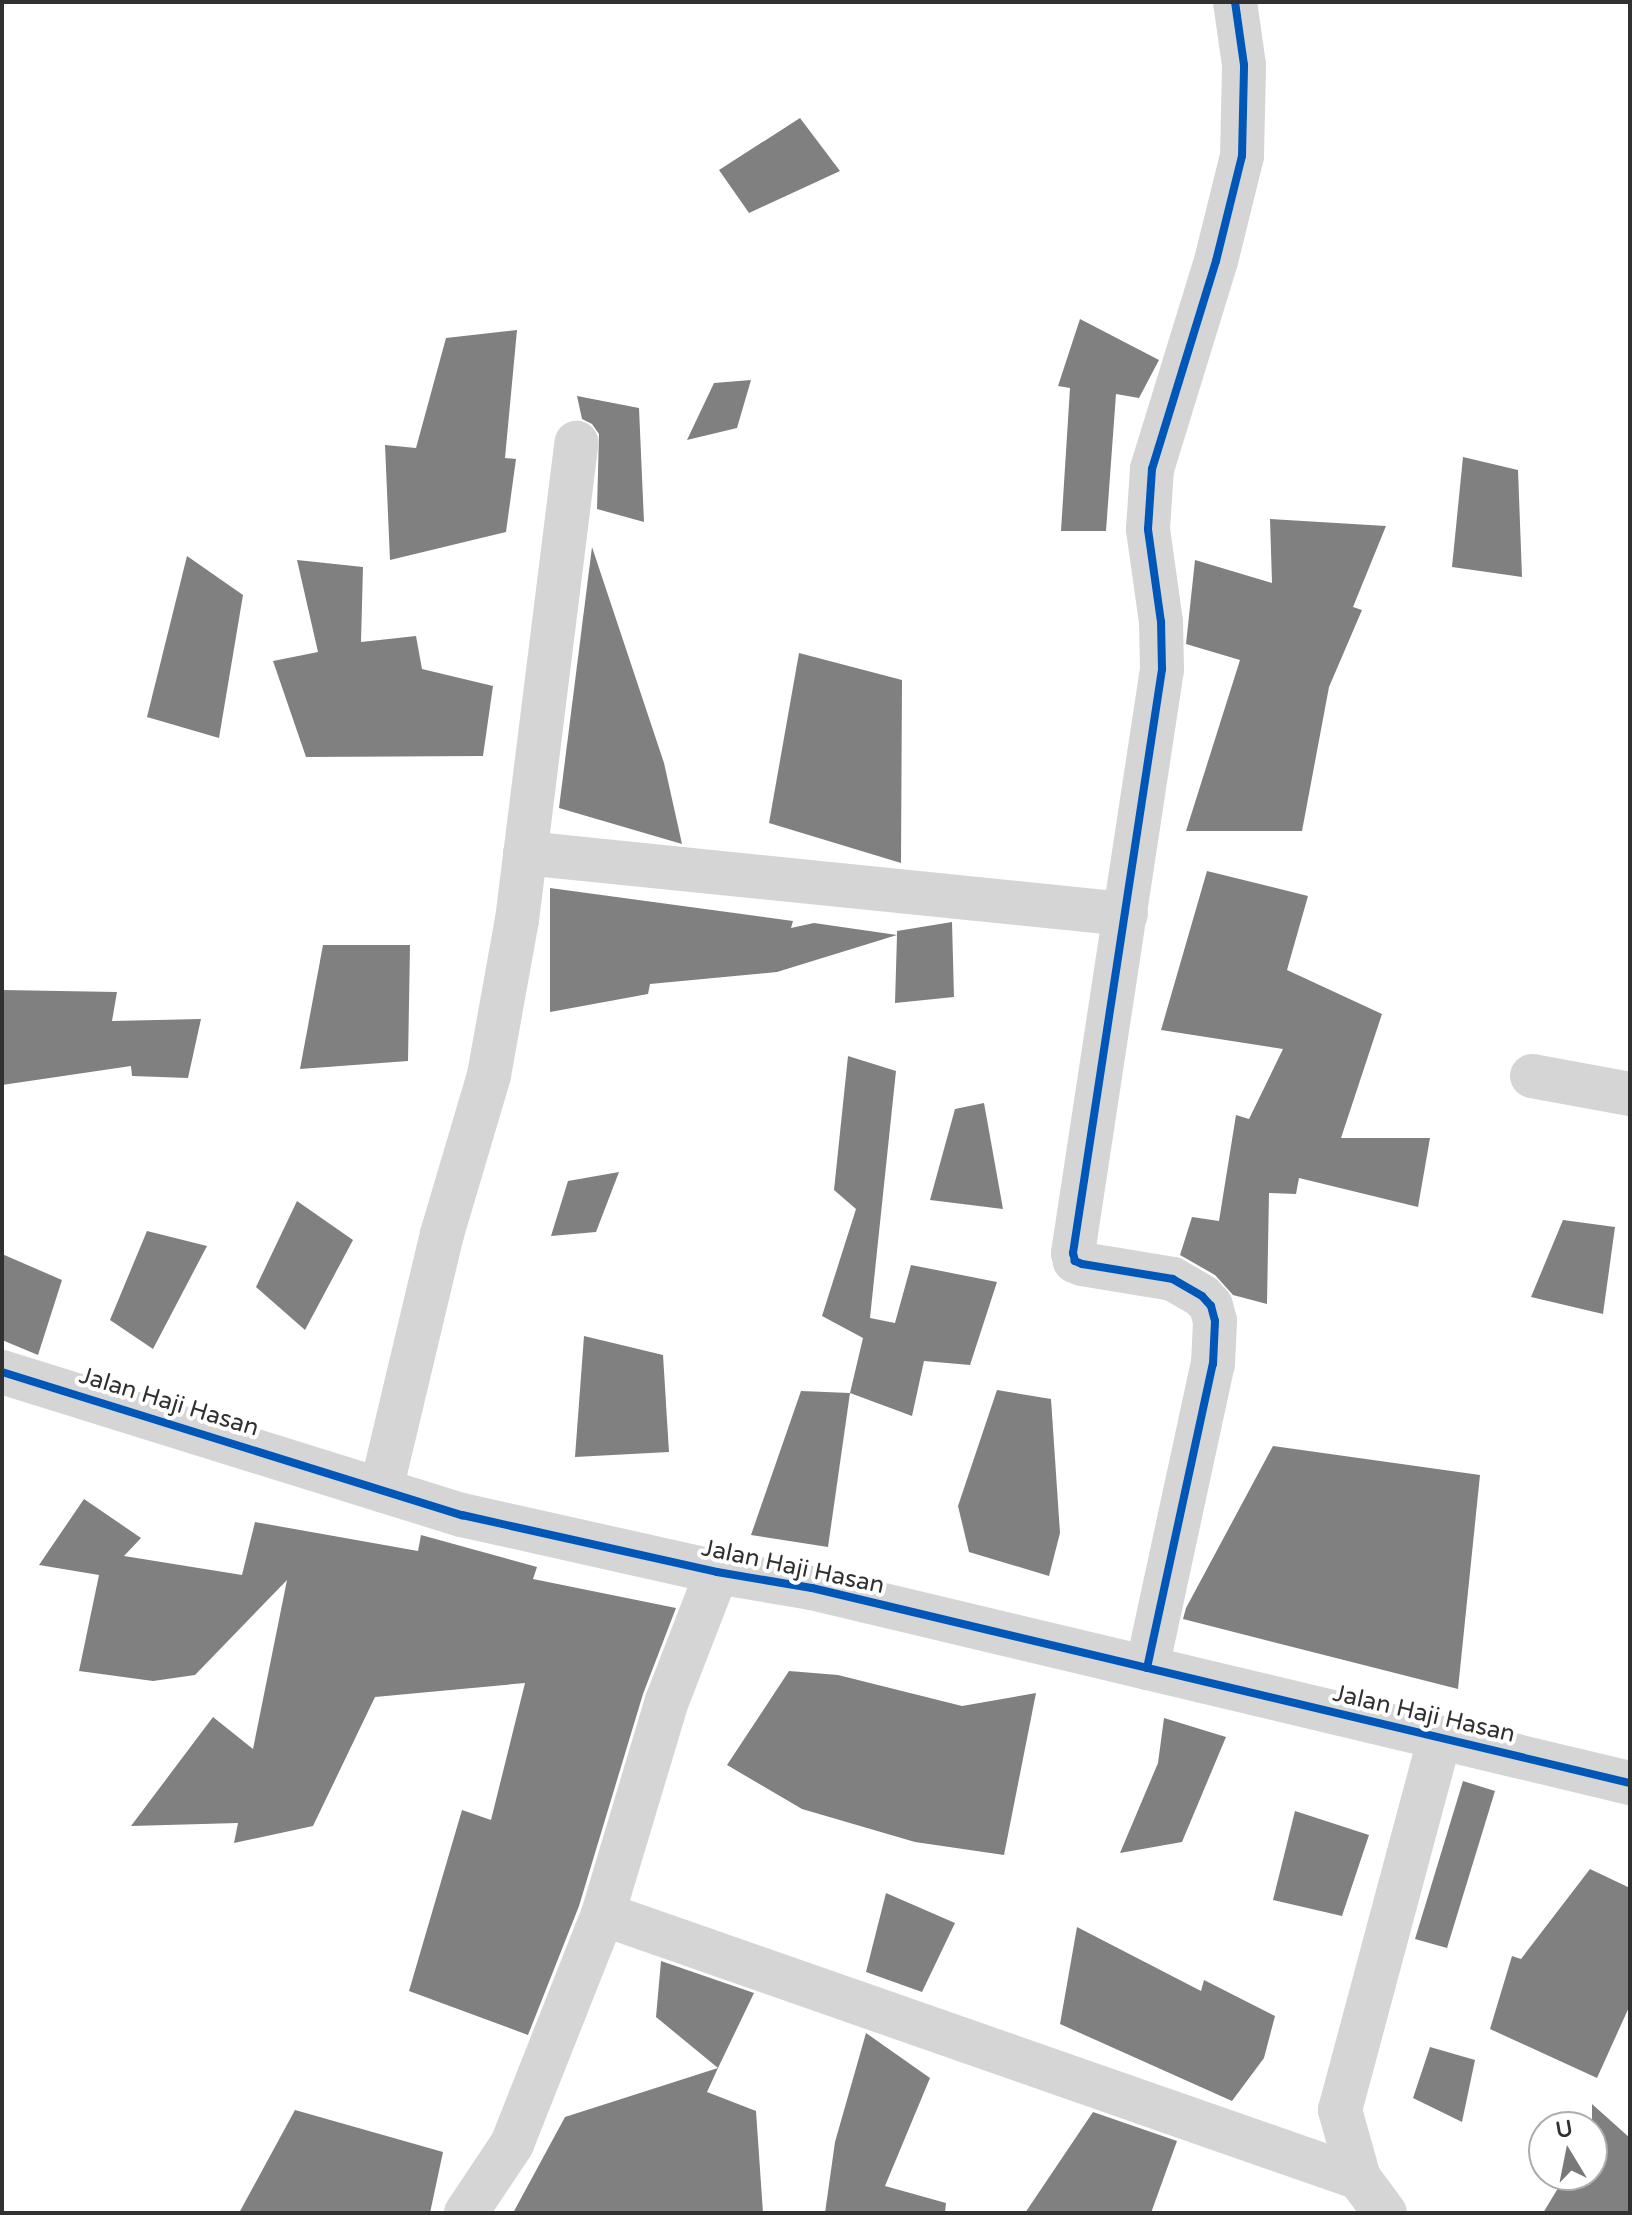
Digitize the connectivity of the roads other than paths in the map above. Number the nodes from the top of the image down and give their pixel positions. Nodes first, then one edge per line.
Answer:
1 (1235, 2) edge
2 (576, 443) dead end
3 (525, 853) junction
4 (1126, 914) junction
5 (1532, 1076) dead end
6 (1630, 1094) edge
7 (2, 1372) edge
8 (381, 1490) junction
9 (717, 1572) junction
10 (1147, 1668) junction
11 (1440, 1738) junction
12 (1630, 1783) edge
13 (603, 1914) junction
14 (1359, 2178) junction
15 (466, 2213) edge
16 (1385, 2213) edge

1 - 4 street
2 - 3 street
3 - 4 street
3 - 8 street
4 - 10 street
5 - 6 street
7 - 8 street, Jalan Haji Hasan
8 - 9 street, Jalan Haji Hasan
9 - 10 street, Jalan Haji Hasan
9 - 13 street
10 - 11 street, Jalan Haji Hasan
11 - 12 street, Jalan Haji Hasan
11 - 14 street
13 - 14 street
13 - 15 street
14 - 16 street

